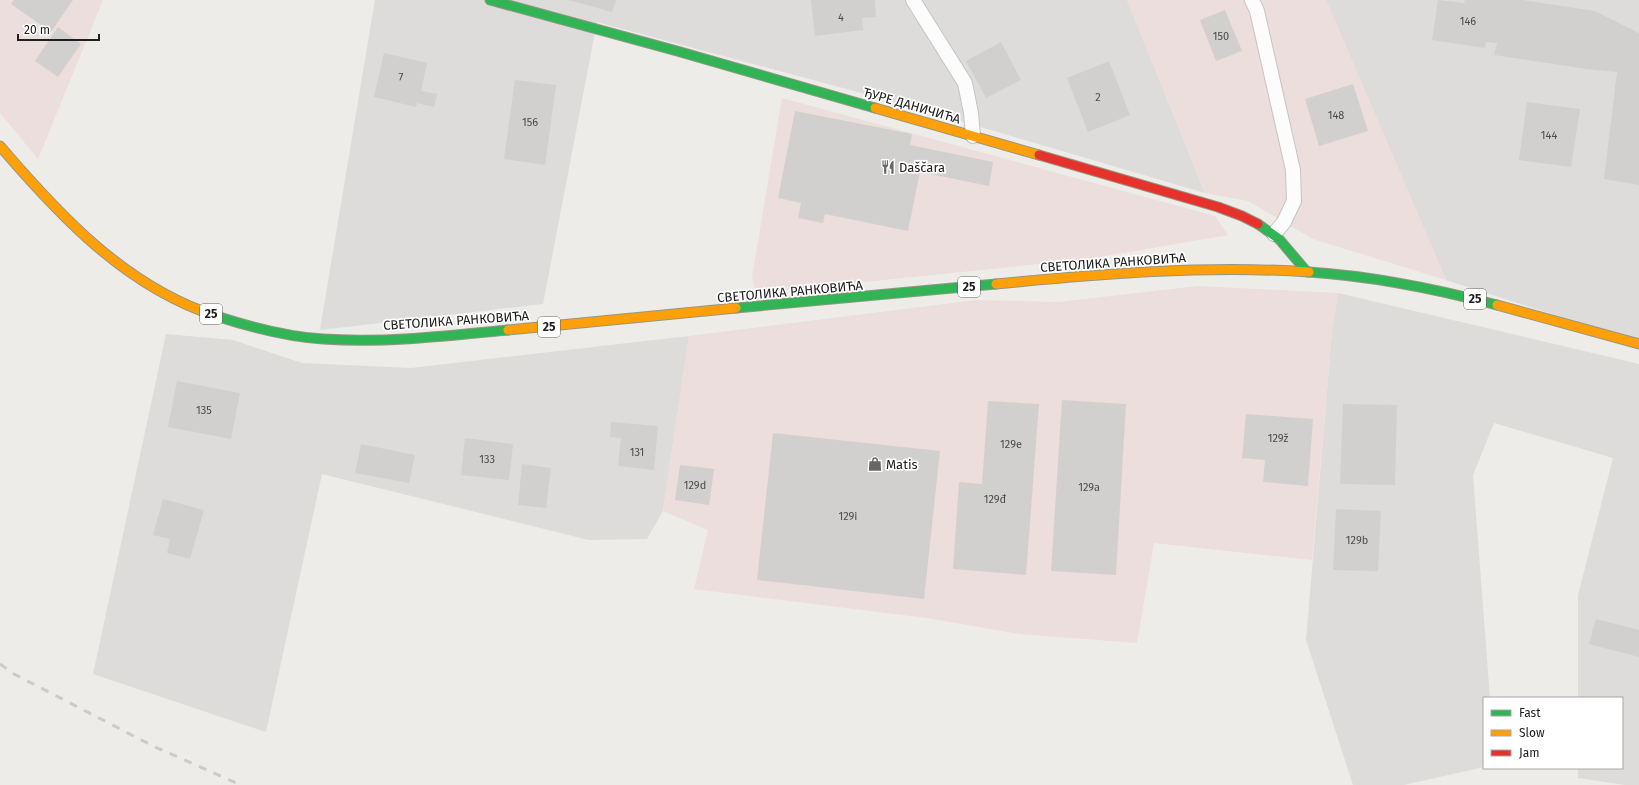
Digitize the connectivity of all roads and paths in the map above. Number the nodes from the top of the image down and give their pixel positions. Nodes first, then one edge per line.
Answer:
1 (490, 0) edge
2 (913, 0) edge
3 (1252, 0) edge
4 (973, 136) junction
5 (0, 146) edge
6 (1274, 234) junction
7 (1307, 272) junction
8 (1639, 344) edge

1 - 4 main road, ЂУРЕ ДАНИЧИЋА
2 - 4 lane
3 - 6 lane
4 - 6 main road, ЂУРЕ ДАНИЧИЋА
5 - 7 main road, СВЕТОЛИКА РАНКОВИЋА / 25
6 - 7 main road, ЂУРЕ ДАНИЧИЋА
7 - 8 main road, СВЕТОЛИКА РАНКОВИЋА / 25

